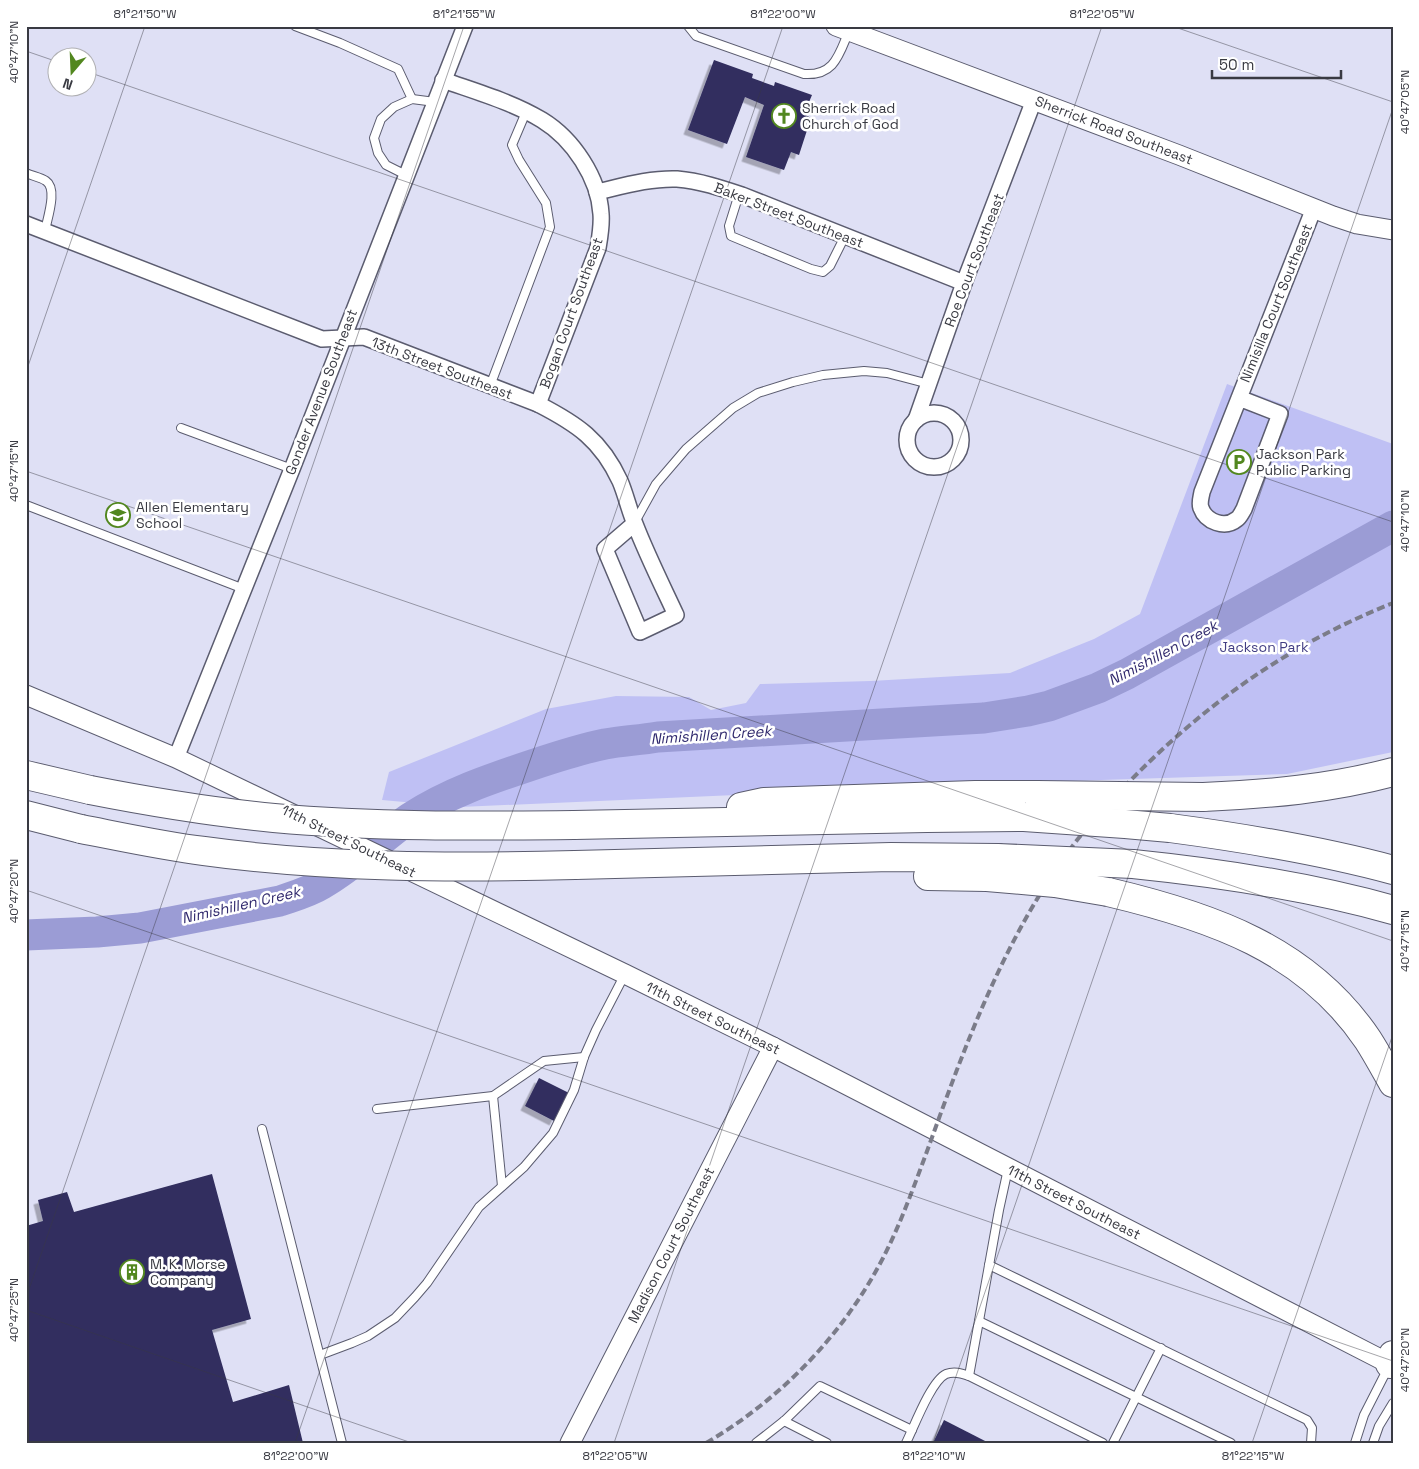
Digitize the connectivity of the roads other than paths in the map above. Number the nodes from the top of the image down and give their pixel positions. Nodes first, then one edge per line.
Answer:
1 (295, 26) edge
2 (465, 26) edge
3 (688, 26) edge
4 (842, 29) edge
5 (444, 80) junction
6 (412, 99) junction
7 (1034, 100) junction
8 (435, 102) junction
9 (526, 112) junction
10 (26, 173) edge
11 (406, 175) junction
12 (597, 192) junction
13 (739, 194) junction
14 (1314, 208) junction
15 (26, 224) edge
16 (1393, 230) edge
17 (45, 231) junction
18 (845, 236) junction
19 (964, 283) junction
20 (341, 339) junction
21 (929, 384) junction
22 (490, 386) junction
23 (1239, 398) junction
24 (538, 404) junction
25 (916, 420) dead end
26 (182, 428) dead end
27 (292, 468) junction
28 (26, 505) edge
29 (634, 524) junction
30 (244, 589) junction
31 (26, 695) edge
32 (176, 758) junction
33 (1393, 772) edge
34 (26, 775) edge
35 (1030, 806) junction
36 (26, 815) edge
37 (993, 867) junction
38 (1393, 870) edge
39 (1393, 910) edge
40 (626, 974) junction
41 (773, 1047) junction
42 (584, 1057) junction
43 (1393, 1083) edge
44 (494, 1096) junction
45 (377, 1109) dead end
46 (262, 1129) dead end
47 (1008, 1168) junction
48 (502, 1186) junction
49 (989, 1265) junction
50 (979, 1321) junction
51 (1160, 1348) junction
52 (320, 1355) junction
53 (1391, 1359) edge
54 (969, 1376) junction
55 (1136, 1397) junction
56 (1393, 1403) edge
57 (784, 1421) junction
58 (912, 1430) junction
59 (342, 1443) edge
60 (570, 1443) edge
61 (756, 1443) edge
62 (827, 1443) edge
63 (906, 1443) edge
64 (1103, 1443) edge
65 (1113, 1443) edge
66 (1232, 1443) edge
67 (1311, 1443) edge
68 (1355, 1443) edge
69 (1373, 1443) edge

1 - 6 lane
2 - 5 street, Gonder Avenue Southeast
3 - 4 lane
4 - 7 street, Sherrick Road Southeast
5 - 8 street, Gonder Avenue Southeast
5 - 9 street
6 - 8 lane
6 - 11 lane
7 - 14 street, Sherrick Road Southeast
7 - 19 street, Roe Court Southeast
8 - 11 street, Gonder Avenue Southeast
9 - 12 street
9 - 22 lane
10 - 17 lane
11 - 20 street, Gonder Avenue Southeast
12 - 13 street, Baker Street Southeast
12 - 24 street, Bogan Court Southeast
13 - 18 street, Baker Street Southeast
13 - 18 lane
14 - 16 street, Sherrick Road Southeast
14 - 23 street, Nimisilla Court Southeast
15 - 17 street, 13th Street Southeast
17 - 20 street, 13th Street Southeast
18 - 19 street, Baker Street Southeast
19 - 21 street, Roe Court Southeast
20 - 22 street, 13th Street Southeast
20 - 27 street, Gonder Avenue Southeast
21 - 25 street, Roe Court Southeast
21 - 29 lane
22 - 24 street, 13th Street Southeast
23 - 23 street, Nimisilla Court Southeast
24 - 29 street, 13th Street Southeast
26 - 27 lane
27 - 30 street, Gonder Avenue Southeast
28 - 30 lane
29 - 29 street, 13th Street Southeast
30 - 32 street, Gonder Avenue Southeast
31 - 32 street, 11th Street Southeast
32 - 40 street, 11th Street Southeast, bridge
33 - 35 highway, bridge
34 - 35 highway, bridge
35 - 38 highway, bridge
36 - 37 highway, bridge
37 - 39 highway, bridge
37 - 43 highway, bridge
40 - 41 street, 11th Street Southeast
40 - 42 lane
41 - 47 street, 11th Street Southeast
41 - 60 street, Madison Court Southeast
42 - 44 lane
42 - 48 lane
44 - 45 lane
44 - 48 lane
46 - 52 lane
47 - 49 lane
47 - 53 street, 11th Street Southeast
48 - 52 lane
49 - 50 lane
49 - 51 lane
50 - 54 lane
50 - 55 lane
51 - 55 lane
51 - 67 lane
52 - 59 lane
53 - 68 lane
54 - 58 lane
54 - 64 lane
55 - 65 lane
55 - 66 lane
56 - 69 lane
57 - 58 lane
57 - 61 lane
57 - 62 lane
58 - 63 lane

